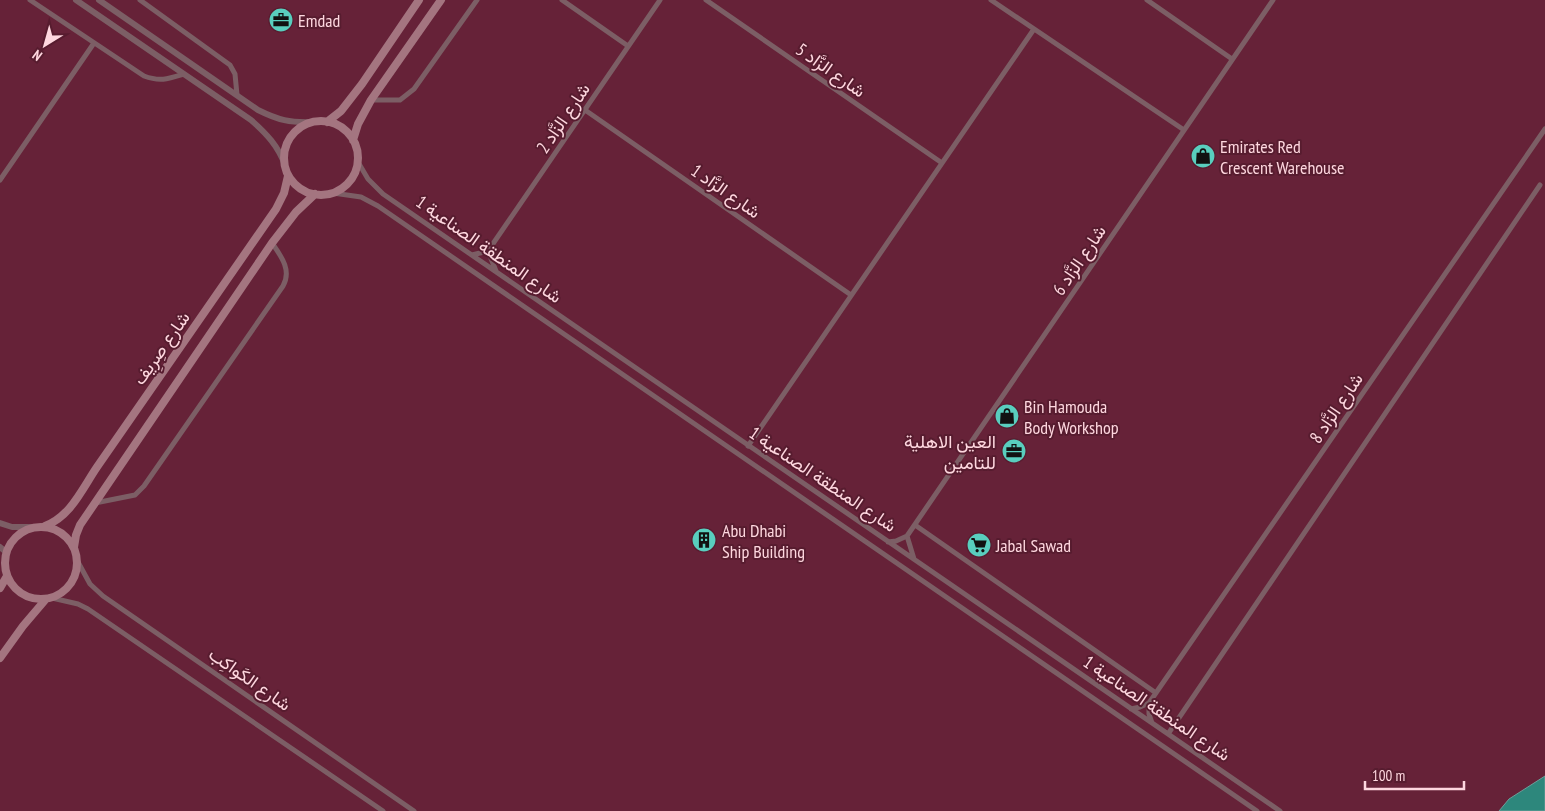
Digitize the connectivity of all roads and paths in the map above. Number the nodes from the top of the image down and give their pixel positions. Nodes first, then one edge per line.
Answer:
1 (30, 0) edge
2 (76, 0) edge
3 (99, 0) edge
4 (140, 0) edge
5 (418, 0) edge
6 (441, 0) edge
7 (477, 0) edge
8 (562, 0) edge
9 (660, 0) edge
10 (706, 0) edge
11 (991, 0) edge
12 (1147, 0) edge
13 (1273, 0) edge
14 (1034, 29) junction
15 (94, 43) junction
16 (628, 46) junction
17 (1232, 60) junction
18 (184, 74) junction
19 (237, 95) junction
20 (371, 100) junction
21 (585, 110) junction
22 (313, 122) junction
23 (327, 122) junction
24 (1545, 129) edge
25 (1184, 130) junction
26 (353, 140) junction
27 (358, 162) junction
28 (942, 163) junction
29 (285, 165) junction
30 (288, 176) junction
31 (0, 180) edge
32 (1540, 185) dead end
33 (333, 193) junction
34 (315, 194) junction
35 (272, 243) junction
36 (488, 251) junction
37 (472, 255) junction
38 (496, 272) junction
39 (851, 295) junction
40 (748, 446) junction
41 (94, 503) junction
42 (0, 523) edge
43 (915, 525) junction
44 (45, 526) junction
45 (32, 527) junction
46 (907, 536) junction
47 (888, 542) junction
48 (74, 547) junction
49 (3, 550) edge
50 (914, 559) junction
51 (78, 562) junction
52 (7, 576) junction
53 (0, 588) edge
54 (49, 598) junction
55 (0, 658) edge
56 (1156, 693) junction
57 (1149, 704) junction
58 (1131, 709) junction
59 (1152, 723) junction
60 (1168, 734) junction
61 (383, 811) edge
62 (414, 811) edge
63 (1257, 811) edge
64 (1280, 811) edge

1 - 15 street
2 - 18 street
3 - 19 street
4 - 19 street
5 - 23 main road
6 - 20 main road
7 - 20 street
8 - 16 street
9 - 16 street, شارع الزَّاد 2
10 - 28 street, شارع الزَّاد 5
11 - 14 street
12 - 17 street
13 - 17 street, شارع الزَّاد 6
14 - 25 street
14 - 28 street
15 - 18 street
15 - 31 street
16 - 21 street, شارع الزَّاد 2
17 - 25 street, شارع الزَّاد 6
18 - 29 street
19 - 22 street
20 - 26 main road
21 - 36 street, شارع الزَّاد 2
21 - 39 street, شارع الزَّاد 1
22 - 23 main road
22 - 29 main road
23 - 26 main road
24 - 56 street, شارع الزَّاد 8
25 - 43 street, شارع الزَّاد 6
26 - 27 main road
27 - 33 main road
27 - 37 street, شارع المنطقة الصناعية 1
28 - 39 street
29 - 30 main road
30 - 34 main road
30 - 44 main road, شارع صِرِيف
32 - 60 street
33 - 34 main road
33 - 63 street, شارع المنطقة الصناعية 1
34 - 35 main road, شارع صِرِيف
35 - 41 main road, شارع صِرِيف
35 - 41 street
36 - 37 street
36 - 38 street
37 - 38 street, شارع المنطقة الصناعية 1
38 - 40 street, شارع المنطقة الصناعية 1
39 - 40 street
40 - 47 street, شارع المنطقة الصناعية 1
41 - 48 main road, شارع صِرِيف
42 - 45 street
43 - 46 street, شارع الزَّاد 6
43 - 56 street
44 - 45 main road
44 - 48 main road
45 - 49 main road
46 - 47 street
46 - 50 street
47 - 50 street, شارع المنطقة الصناعية 1
48 - 51 main road
49 - 52 main road
50 - 58 street, شارع المنطقة الصناعية 1
51 - 54 main road
51 - 62 street, شارع الكَواكِب
52 - 53 main road
52 - 54 main road
54 - 55 main road
54 - 61 street, شارع الكَواكِب
56 - 57 street, شارع الزَّاد 8
57 - 58 street
57 - 59 street
58 - 59 street, شارع المنطقة الصناعية 1
59 - 60 street, شارع المنطقة الصناعية 1
60 - 64 street, شارع المنطقة الصناعية 1

